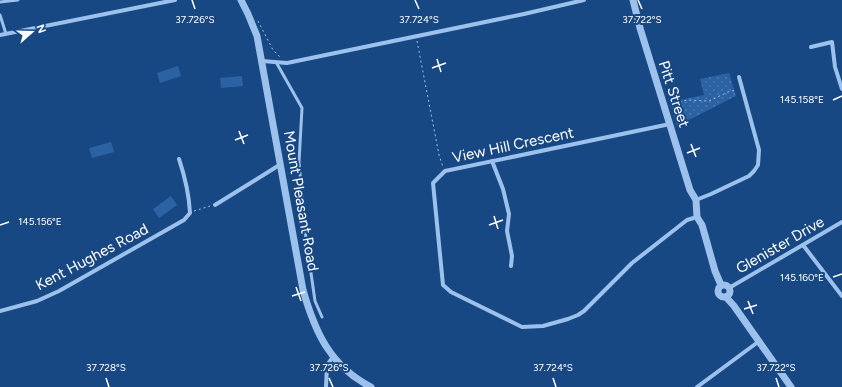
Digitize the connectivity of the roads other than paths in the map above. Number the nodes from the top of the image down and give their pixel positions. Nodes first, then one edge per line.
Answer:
1 (7, 0) edge
2 (18, 0) edge
3 (175, 0) edge
4 (241, 0) edge
5 (584, 0) edge
6 (633, 0) edge
7 (0, 1) edge
8 (0, 15) edge
9 (6, 34) junction
10 (0, 35) edge
11 (811, 47) dead end
12 (262, 61) junction
13 (276, 62) junction
14 (739, 77) dead end
15 (842, 89) edge
16 (670, 124) junction
17 (179, 159) dead end
18 (492, 162) junction
19 (281, 164) junction
20 (696, 200) junction
21 (215, 205) road end
22 (697, 217) junction
23 (842, 222) edge
24 (803, 246) junction
25 (511, 266) dead end
26 (721, 285) junction
27 (729, 288) junction
28 (842, 296) edge
29 (726, 297) junction
30 (0, 312) edge
31 (322, 317) dead end
32 (758, 342) junction
33 (333, 357) junction
34 (326, 387) edge
35 (370, 387) edge
36 (697, 387) edge
37 (791, 387) edge

1 - 2 lane
1 - 7 lane
3 - 9 street
4 - 12 street, Mount Pleasant Road
5 - 13 street
6 - 16 street, Pitt Street
8 - 9 lane
9 - 10 street
11 - 15 street
12 - 13 street
12 - 19 street, Mount Pleasant Road
13 - 31 lane
14 - 20 street
16 - 18 street, View Hill Crescent
16 - 20 street, Pitt Street
17 - 30 street, Kent Hughes Road
18 - 22 street, View Hill Crescent
18 - 25 street
19 - 21 street
19 - 33 street, Mount Pleasant Road
20 - 22 street, Pitt Street
22 - 26 street, Pitt Street
23 - 24 street, Glenister Drive
24 - 27 street, Glenister Drive
24 - 28 street
26 - 27 street
26 - 29 street
27 - 29 street
29 - 32 street
32 - 36 street
32 - 37 street
33 - 34 street
33 - 35 street, Mount Pleasant Road

